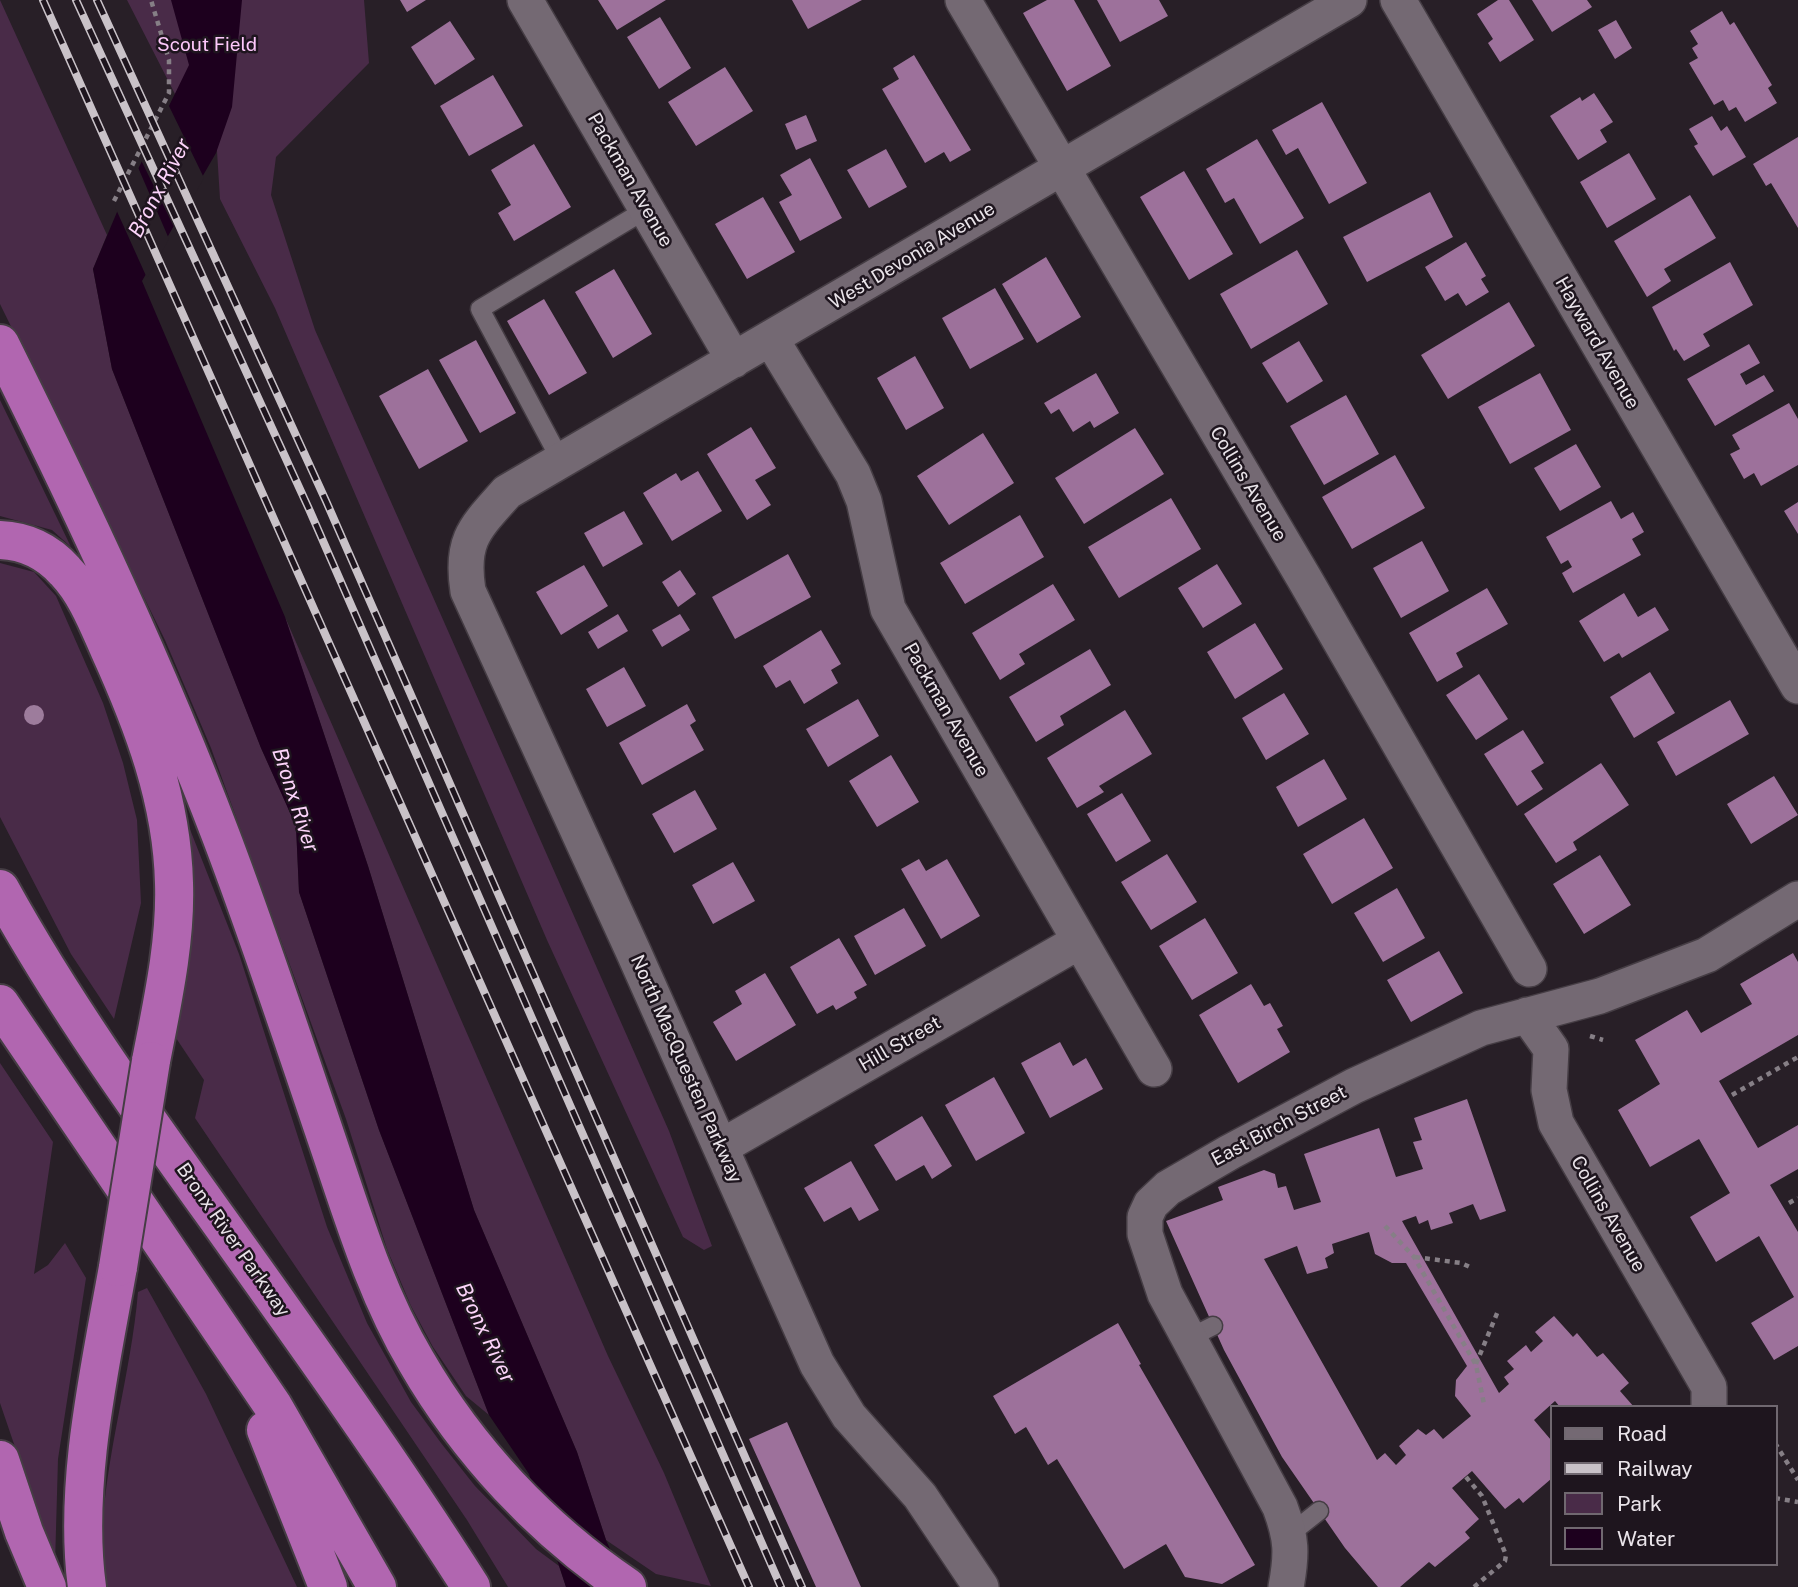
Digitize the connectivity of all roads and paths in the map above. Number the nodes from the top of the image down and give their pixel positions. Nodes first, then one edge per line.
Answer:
1 (151, 0) edge
2 (525, 0) edge
3 (962, 0) edge
4 (1349, 0) edge
5 (1398, 0) edge
6 (1060, 169) junction
7 (114, 201) dead end
8 (647, 209) junction
9 (771, 339) junction
10 (0, 344) edge
11 (734, 360) junction
12 (560, 459) junction
13 (482, 520) joint
14 (0, 540) edge
15 (1798, 685) edge
16 (0, 889) edge
17 (1798, 900) edge
18 (1078, 942) junction
19 (1529, 969) dead end
20 (0, 1004) edge
21 (1527, 1015) junction
22 (1595, 1037) dead end
23 (1602, 1040) dead end
24 (1798, 1057) edge
25 (1154, 1069) dead end
26 (1732, 1095) dead end
27 (721, 1147) junction
28 (1798, 1198) edge
29 (1789, 1203) dead end
30 (1385, 1226) dead end
31 (1414, 1257) junction
32 (1472, 1268) dead end
33 (1498, 1311) dead end
34 (234, 1346) junction
35 (1476, 1365) junction
36 (1484, 1404) dead end
37 (1709, 1405) edge
38 (1777, 1446) edge
39 (0, 1460) edge
40 (1465, 1477) dead end
41 (1798, 1480) edge
42 (0, 1497) edge
43 (1777, 1498) edge
44 (1798, 1502) edge
45 (1319, 1511) dead end
46 (24, 1532) junction
47 (1290, 1534) junction
48 (47, 1587) edge
49 (87, 1587) edge
50 (328, 1587) edge
51 (377, 1587) edge
52 (471, 1587) edge
53 (627, 1587) edge
54 (981, 1587) edge
55 (1286, 1587) edge
56 (1474, 1587) edge

1 - 7 path
2 - 8 street, Packman Avenue
3 - 6 street, Collins Avenue
4 - 6 street, West Devonia Avenue
5 - 15 street, Hayward Avenue
6 - 9 street, West Devonia Avenue
6 - 19 street, Collins Avenue
8 - 11 street, Packman Avenue
8 - 12 lane
9 - 11 street, West Devonia Avenue
9 - 18 street, Packman Avenue
10 - 53 highway
11 - 12 street, West Devonia Avenue
12 - 13 street, West Devonia Avenue
13 - 27 street, North MacQuesten Parkway
14 - 49 highway, bridge
16 - 52 highway, Bronx River Parkway
17 - 21 street, East Birch Street
18 - 25 street, Packman Avenue
18 - 27 street, Hill Street
20 - 34 highway
21 - 37 street, Collins Avenue
21 - 47 street, East Birch Street
22 - 23 path
24 - 26 path
27 - 54 street, North MacQuesten Parkway
28 - 29 path
30 - 31 path
31 - 32 path
31 - 35 path
33 - 35 path
34 - 50 highway
34 - 51 highway
35 - 36 path
38 - 41 path
39 - 46 highway
40 - 56 path
42 - 46 highway
43 - 44 path
45 - 47 lane
46 - 48 highway
47 - 55 street, East Birch Street

